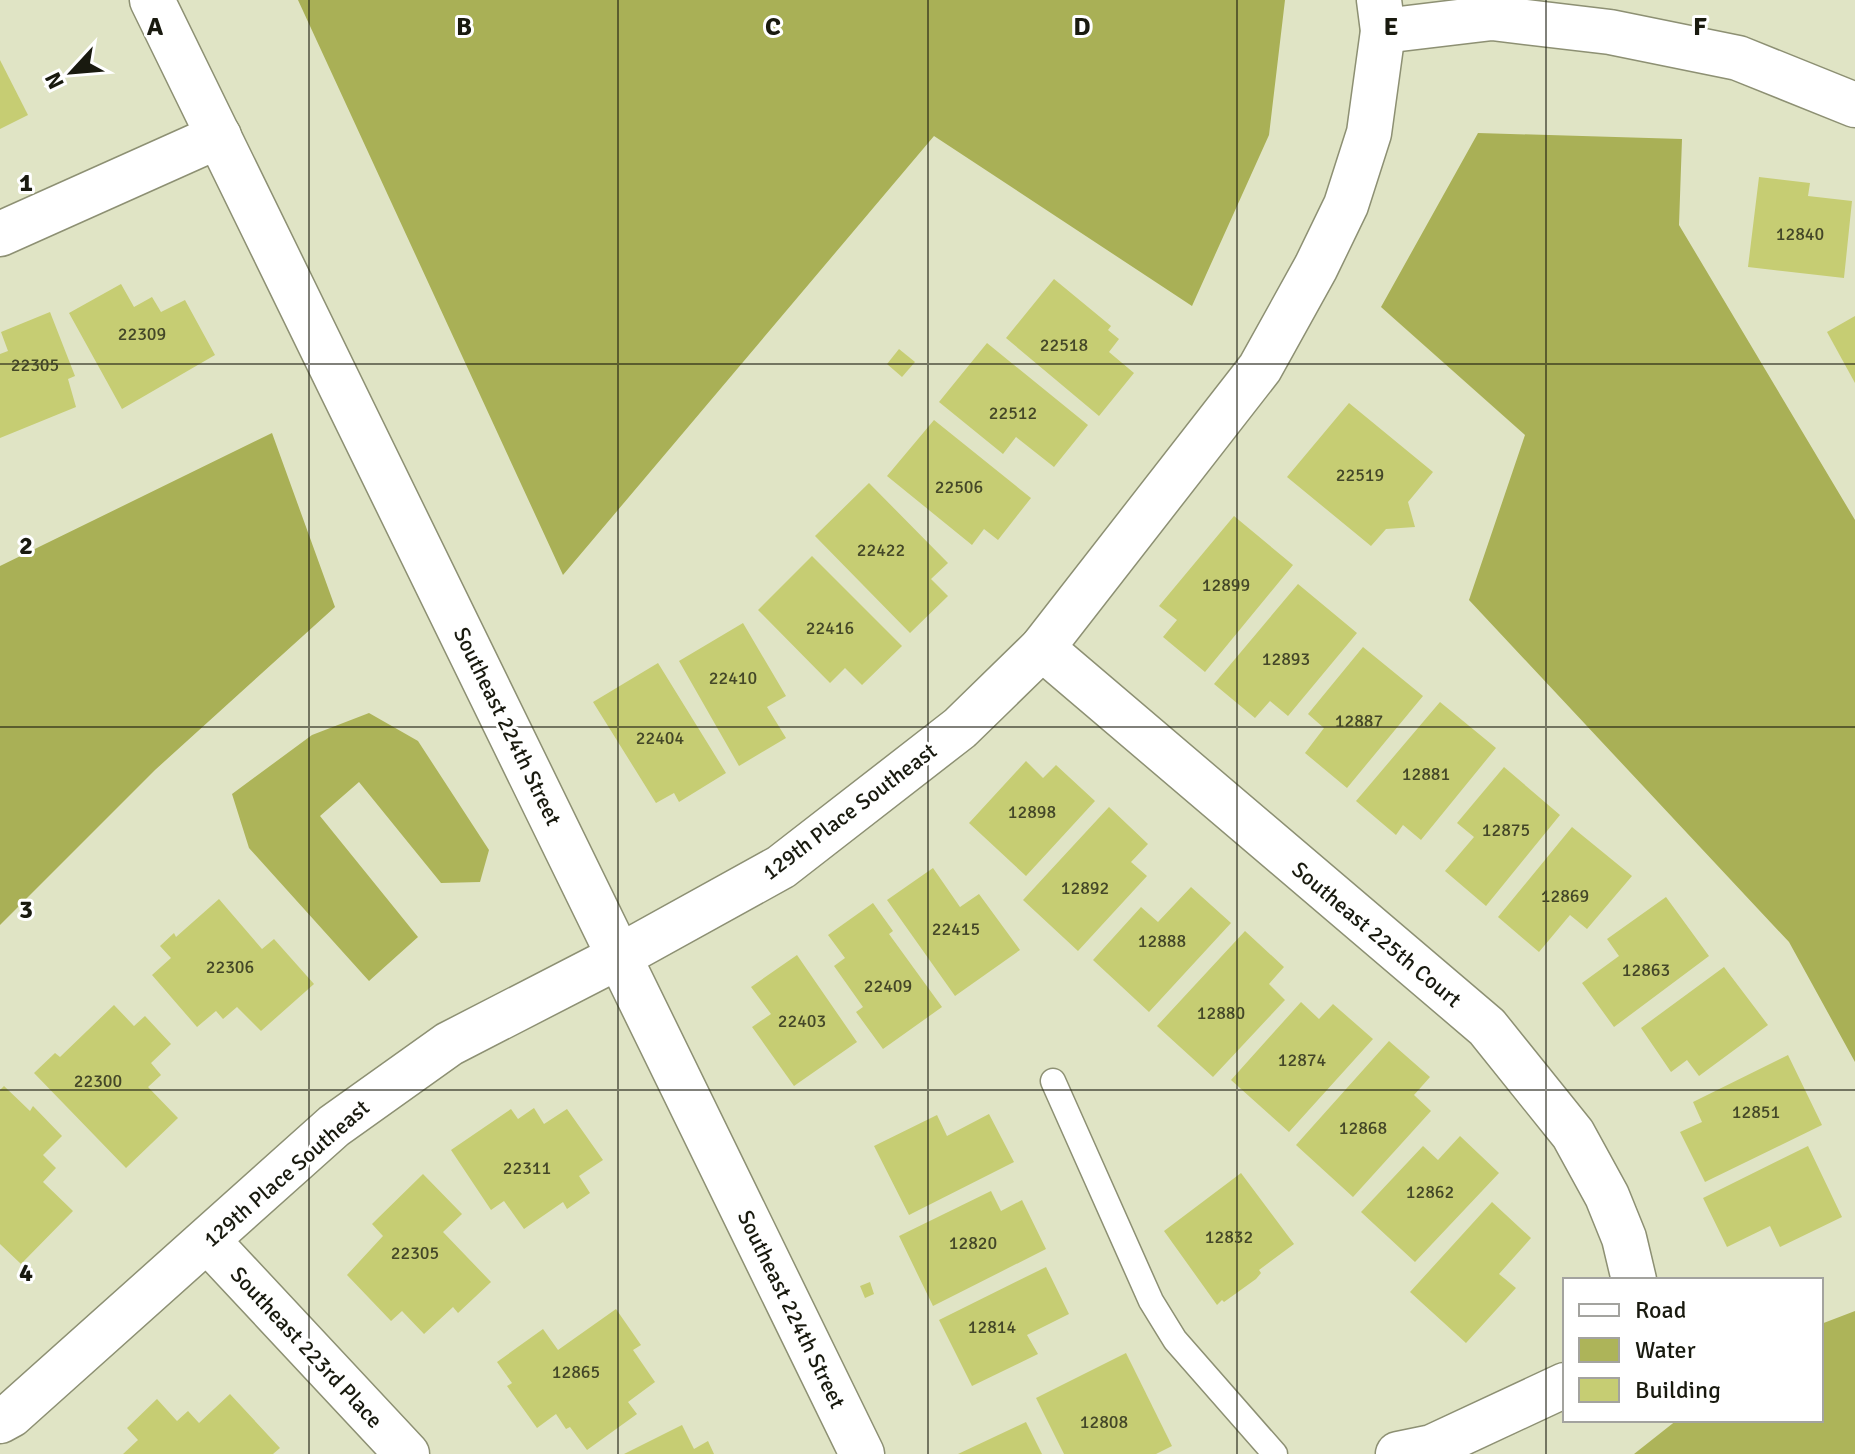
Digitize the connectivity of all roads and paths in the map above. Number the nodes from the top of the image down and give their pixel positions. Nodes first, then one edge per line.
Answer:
1 (152, 0) edge
2 (1381, 16) edge
3 (1855, 105) edge
4 (219, 136) junction
5 (0, 234) edge
6 (1042, 648) junction
7 (620, 956) junction
8 (1053, 1081) dead end
9 (208, 1241) junction
10 (1634, 1278) edge
11 (1563, 1386) edge
12 (0, 1421) edge
13 (407, 1454) edge
14 (862, 1454) edge
15 (1275, 1454) edge
16 (1398, 1454) edge

1 - 4 street, Southeast 224th Street
2 - 3 street
2 - 6 street, 129th Place Southeast
4 - 5 street
4 - 7 street, Southeast 224th Street
6 - 7 street, 129th Place Southeast
6 - 10 street, Southeast 225th Court
7 - 9 street, 129th Place Southeast
7 - 14 street, Southeast 224th Street
8 - 15 lane
9 - 12 street, 129th Place Southeast
9 - 13 street, Southeast 223rd Place
11 - 16 street

